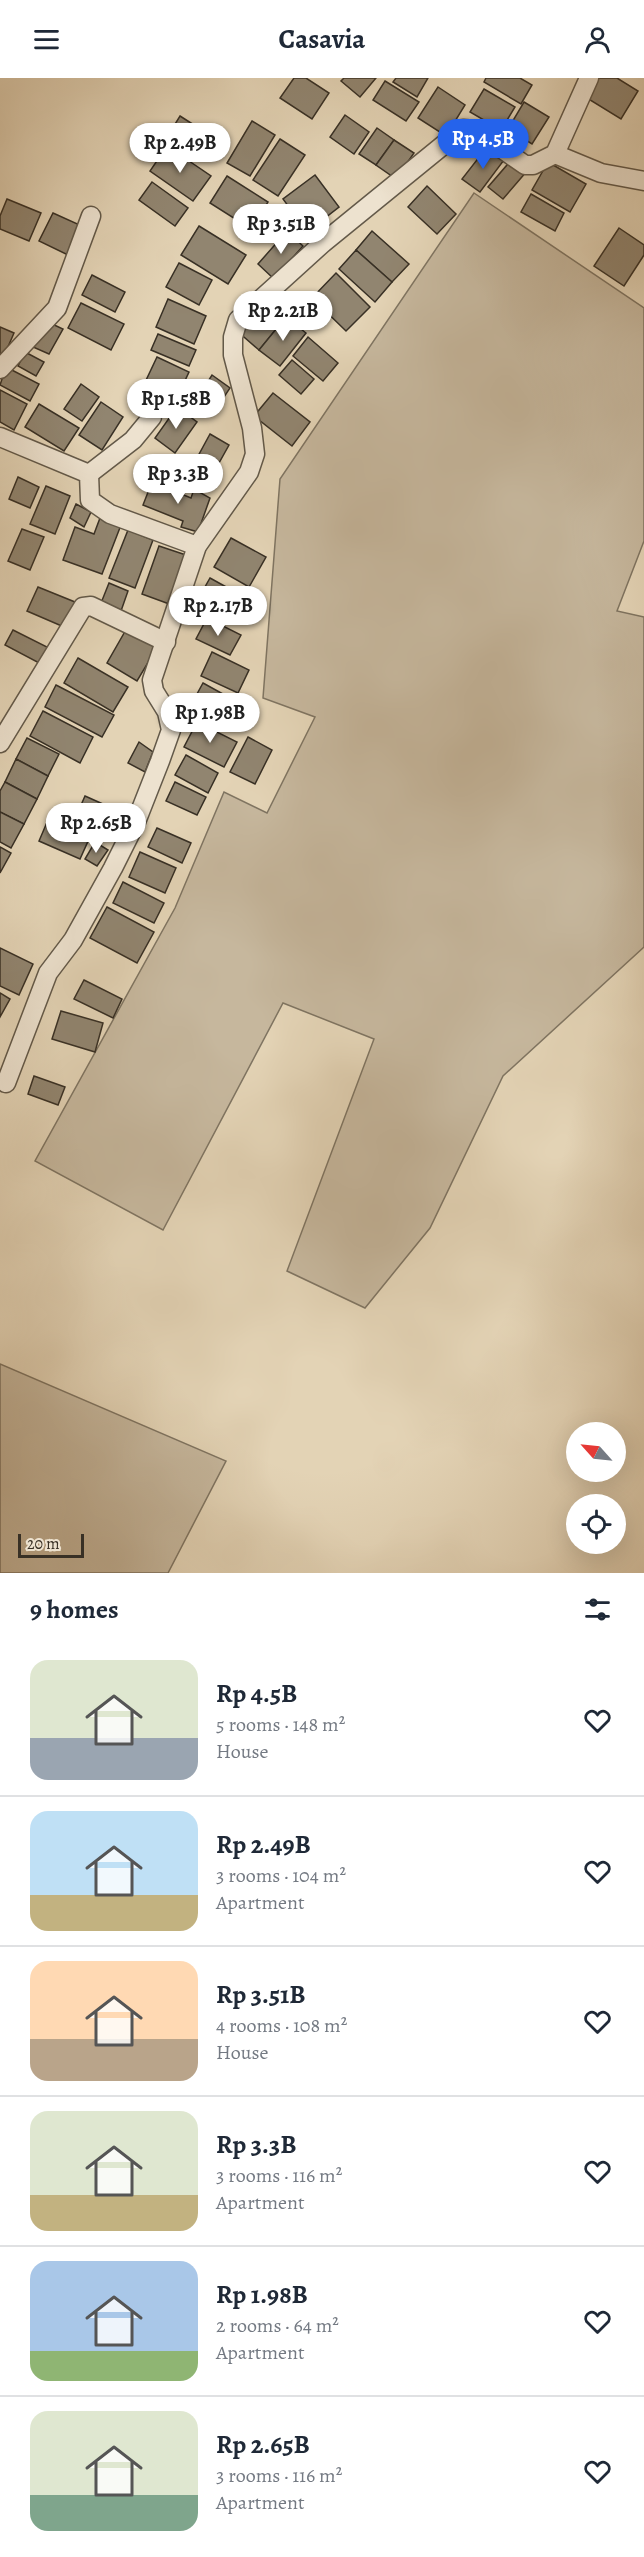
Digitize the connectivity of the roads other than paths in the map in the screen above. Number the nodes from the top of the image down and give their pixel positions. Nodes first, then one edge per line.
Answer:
1 (589, 78) edge
2 (555, 154) junction
3 (644, 181) edge
4 (91, 216) dead end
5 (0, 369) edge
6 (152, 417) dead end
7 (0, 437) edge
8 (89, 474) junction
9 (197, 546) junction
10 (166, 642) junction
11 (0, 743) edge
12 (6, 1083) dead end

1 - 2 street
2 - 3 street
2 - 9 street
4 - 5 street
6 - 8 street
7 - 8 street
8 - 9 street
9 - 10 street
10 - 11 street
10 - 12 street

